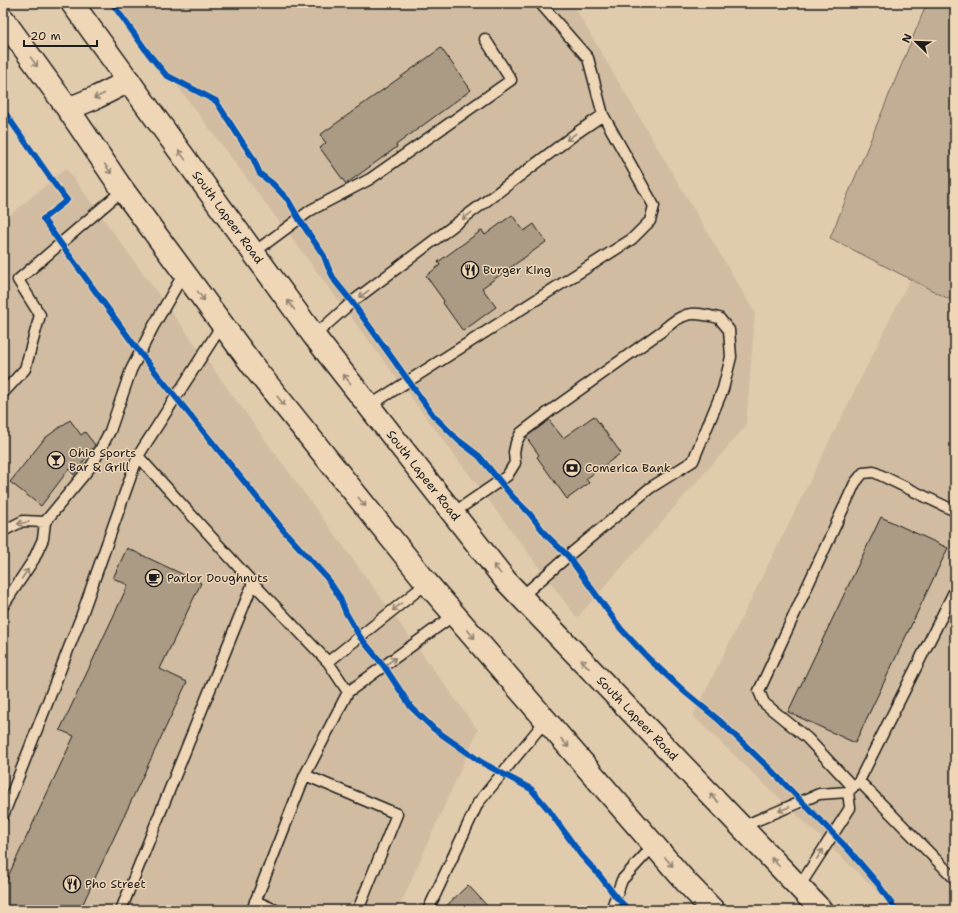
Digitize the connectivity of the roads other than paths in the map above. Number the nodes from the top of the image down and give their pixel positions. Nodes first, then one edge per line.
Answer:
1 (72, 3) edge
2 (540, 3) edge
3 (3, 19) edge
4 (485, 39) dead end
5 (128, 81) junction
6 (68, 109) junction
7 (603, 115) junction
8 (123, 190) junction
9 (253, 253) junction
10 (184, 273) junction
11 (222, 325) junction
12 (314, 336) junction
13 (3, 393) edge
14 (368, 406) junction
15 (138, 456) junction
16 (955, 511) edge
17 (453, 513) junction
18 (46, 522) junction
19 (3, 531) edge
20 (253, 583) junction
21 (427, 583) junction
22 (955, 591) edge
23 (521, 597) junction
24 (3, 606) edge
25 (454, 615) junction
26 (328, 662) junction
27 (348, 692) junction
28 (546, 720) junction
29 (305, 775) junction
30 (853, 787) junction
31 (3, 816) edge
32 (741, 827) junction
33 (654, 845) junction
34 (955, 879) edge
35 (799, 887) junction
36 (253, 906) edge
37 (121, 910) edge
38 (276, 910) edge
39 (358, 910) edge
40 (428, 910) edge
41 (611, 910) edge
42 (713, 910) edge
43 (821, 910) edge

1 - 5 main road, South Lapeer Road
2 - 7 lane
3 -> 6 main road
4 - 9 lane
5 -> 6 main road
9 -> 5 main road, South Lapeer Road
6 -> 8 main road
7 -> 12 lane
7 - 14 lane
8 - 10 main road
8 - 13 lane
12 -> 9 main road, South Lapeer Road
10 -> 11 main road
10 - 18 lane
11 - 15 lane
11 -> 21 main road
14 -> 12 main road, South Lapeer Road
14 - 17 main road, South Lapeer Road
15 - 20 lane
15 - 31 lane
16 - 30 lane
23 -> 17 main road, South Lapeer Road
17 - 23 lane
18 -> 19 lane
24 -> 18 lane
20 - 26 lane
20 - 37 lane
21 - 25 main road
21 -> 26 lane
22 - 30 lane
32 -> 23 main road, South Lapeer Road
27 -> 25 lane
25 -> 28 main road
26 - 27 lane
27 - 29 lane
28 -> 33 main road
28 - 40 lane
29 - 36 lane
29 - 39 lane
30 -> 32 lane
30 - 34 lane
35 -> 30 lane
35 -> 32 main road, South Lapeer Road
33 - 41 lane
33 -> 42 main road
35 - 43 main road, South Lapeer Road
36 - 38 lane

